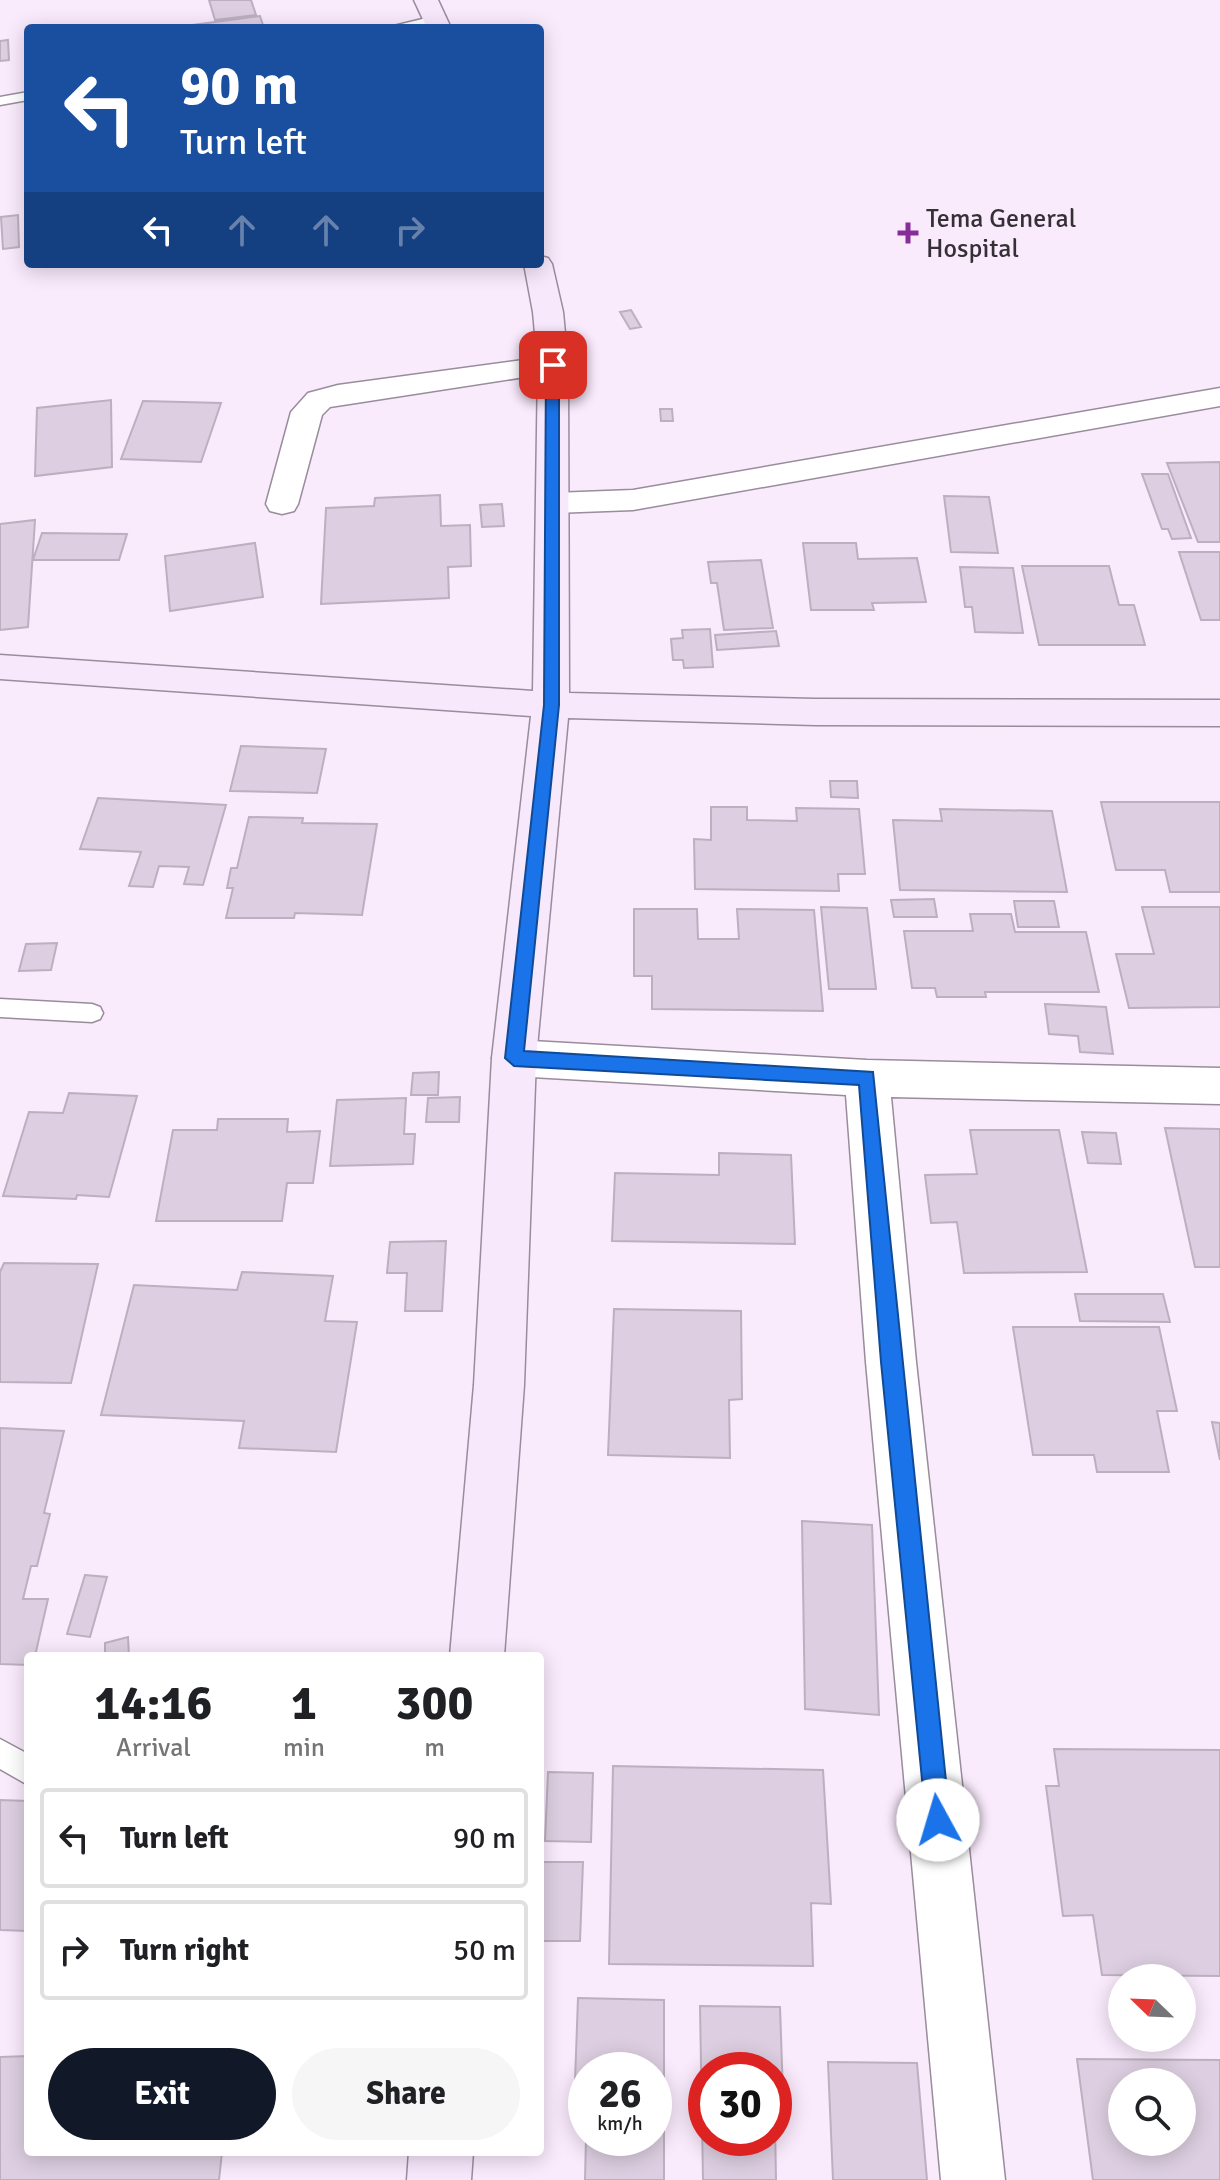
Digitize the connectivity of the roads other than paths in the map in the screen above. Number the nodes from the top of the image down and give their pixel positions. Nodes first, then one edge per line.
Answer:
1 (434, 16) edge
2 (405, 24) edge
3 (24, 97) edge
4 (0, 101) edge
5 (539, 268) edge
6 (553, 365) junction
7 (1220, 397) edge
8 (554, 503) junction
9 (282, 504) dead end
10 (0, 667) edge
11 (551, 705) junction
12 (1220, 713) edge
13 (0, 1008) edge
14 (92, 1013) dead end
15 (514, 1058) junction
16 (867, 1078) junction
17 (1220, 1086) edge
18 (477, 1652) edge
19 (0, 1753) edge
20 (24, 1768) edge
21 (441, 2156) edge
22 (439, 2180) edge
23 (973, 2180) edge

1 - 2 lane
3 - 4 lane
5 - 6 street
6 - 8 street
6 - 9 street
7 - 8 street
8 - 11 street
10 - 11 street
11 - 12 street
11 - 15 street
13 - 14 lane
15 - 16 street
15 - 18 street
16 - 17 street
16 - 23 street
19 - 20 lane
21 - 22 street

